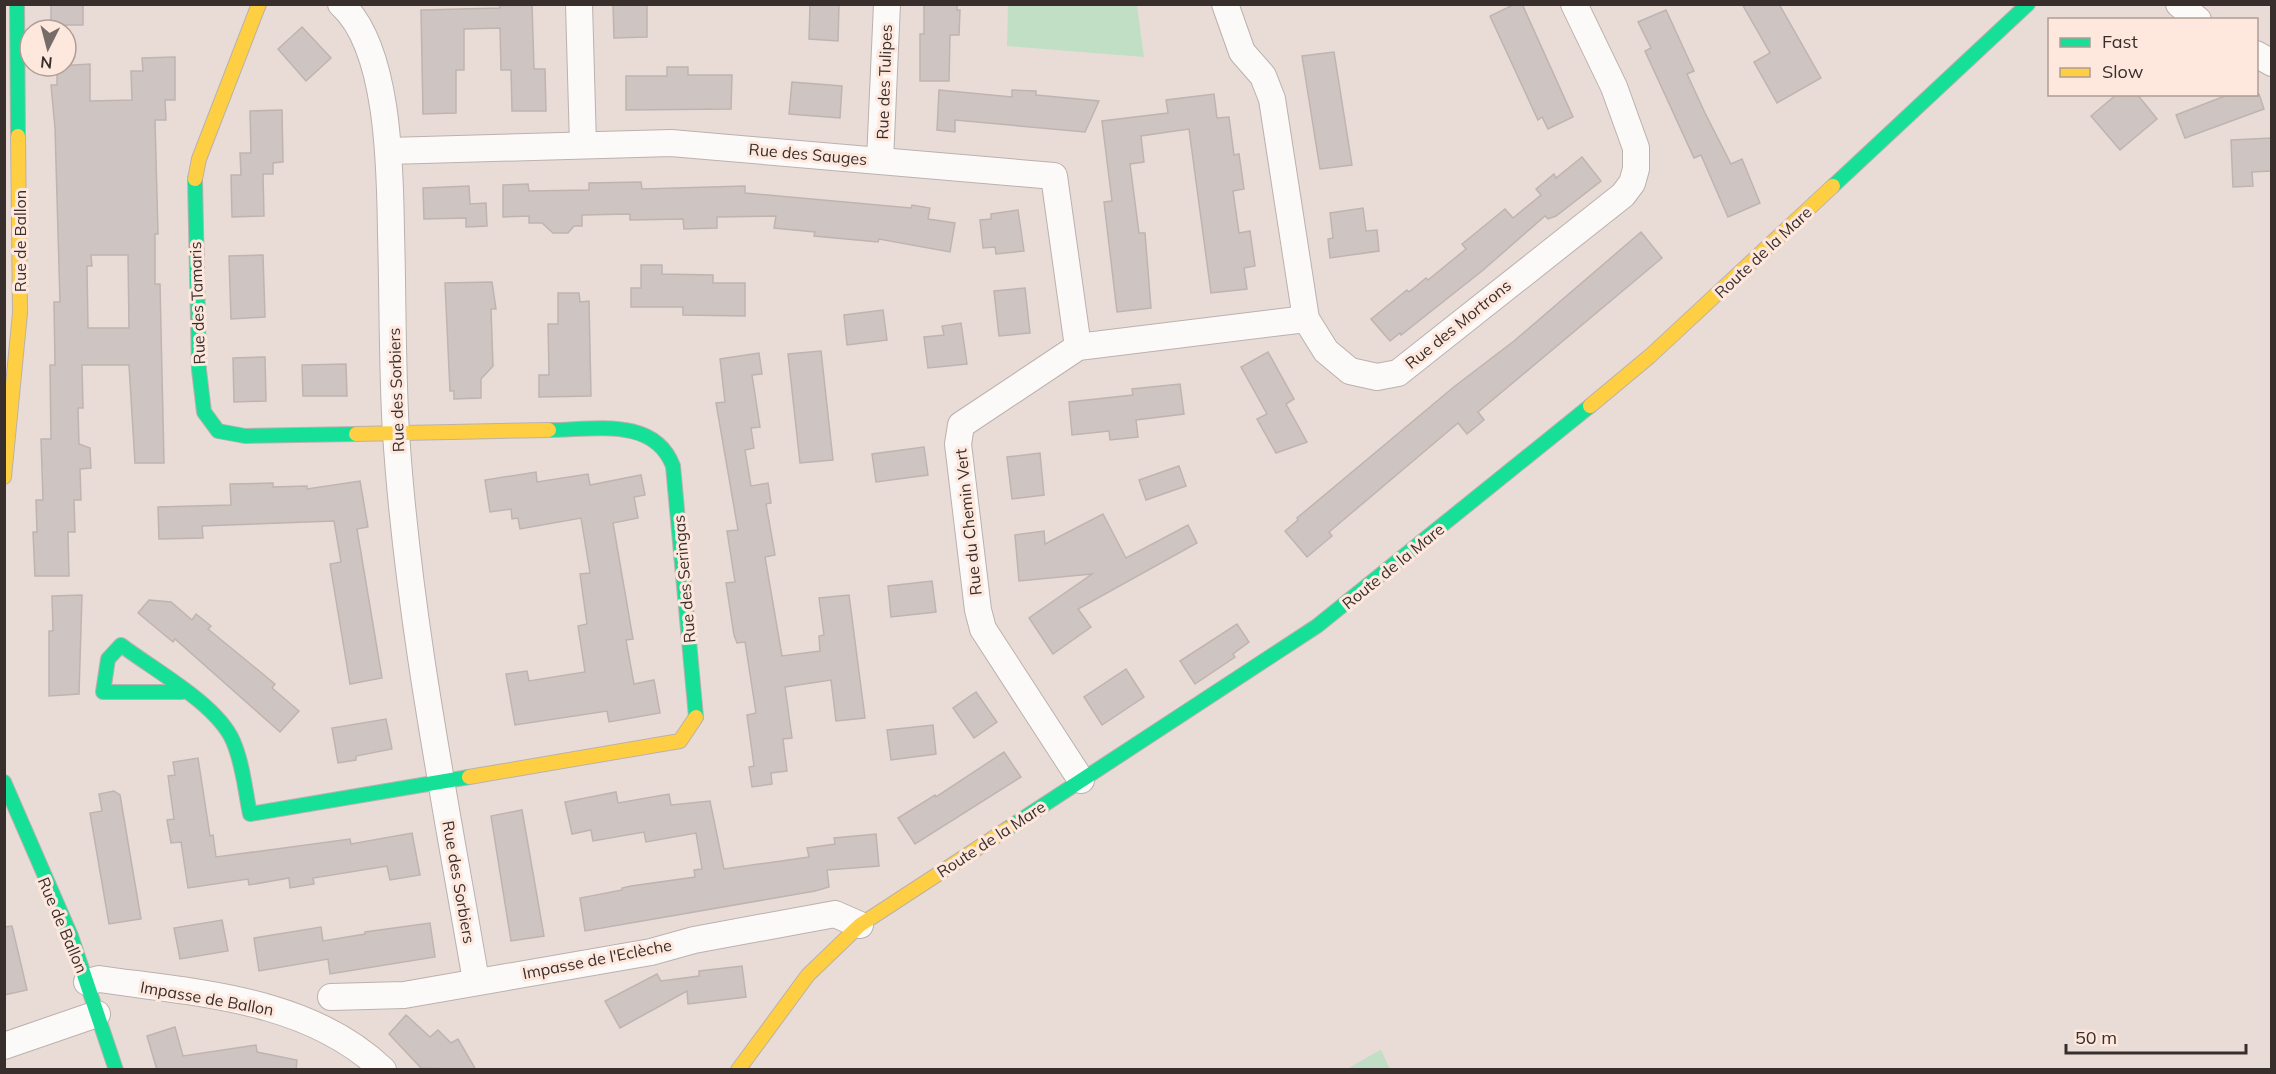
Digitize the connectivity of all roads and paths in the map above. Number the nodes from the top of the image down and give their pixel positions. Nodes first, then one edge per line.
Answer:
1 (17, 4) edge
2 (259, 4) edge
3 (341, 4) edge
4 (579, 4) edge
5 (887, 4) edge
6 (1225, 4) edge
7 (1574, 4) edge
8 (2028, 4) edge
9 (2179, 4) edge
10 (2019, 9) edge
11 (2196, 18) edge
12 (2258, 55) edge
13 (2271, 63) edge
14 (583, 145) junction
15 (389, 151) junction
16 (880, 160) junction
17 (1306, 319) junction
18 (1078, 347) junction
19 (396, 434) junction
20 (4, 477) edge
21 (182, 692) junction
22 (1081, 780) junction
23 (4, 782) edge
24 (442, 782) junction
25 (860, 925) junction
26 (476, 981) junction
27 (87, 982) junction
28 (331, 998) dead end
29 (97, 1014) junction
30 (4, 1046) edge
31 (116, 1070) edge
32 (383, 1070) edge
33 (738, 1070) edge

1 - 20 street, Rue de Ballon
2 - 19 street, Rue des Tamaris
3 - 15 street, Rue des Sorbiers
4 - 14 street
5 - 16 street, Rue des Tulipes
6 - 17 street, Rue des Mortrons
7 - 17 street, Rue des Mortrons
8 - 10 street, Route de la Mare
9 - 11 street
10 - 22 street, Route de la Mare
12 - 13 street
14 - 15 street, Rue des Sauges
14 - 16 street, Rue des Sauges
15 - 19 street, Rue des Sorbiers
16 - 18 street, Rue des Sauges
17 - 18 street, Rue du Chemin Vert
18 - 22 street, Rue du Chemin Vert
19 - 24 street, Rue des Sorbiers
19 - 24 street, Rue des Seringas
21 - 21 street
21 - 24 street
22 - 25 street, Route de la Mare
23 - 27 street, Rue de Ballon
24 - 26 street, Rue des Sorbiers
25 - 26 street, Impasse de l'Eclèche
25 - 33 street, Route de la Mare
26 - 28 street, Impasse de l'Eclèche
27 - 29 street, Rue de Ballon
27 - 32 street, Impasse de Ballon
29 - 30 street
29 - 31 street, Rue de Ballon

